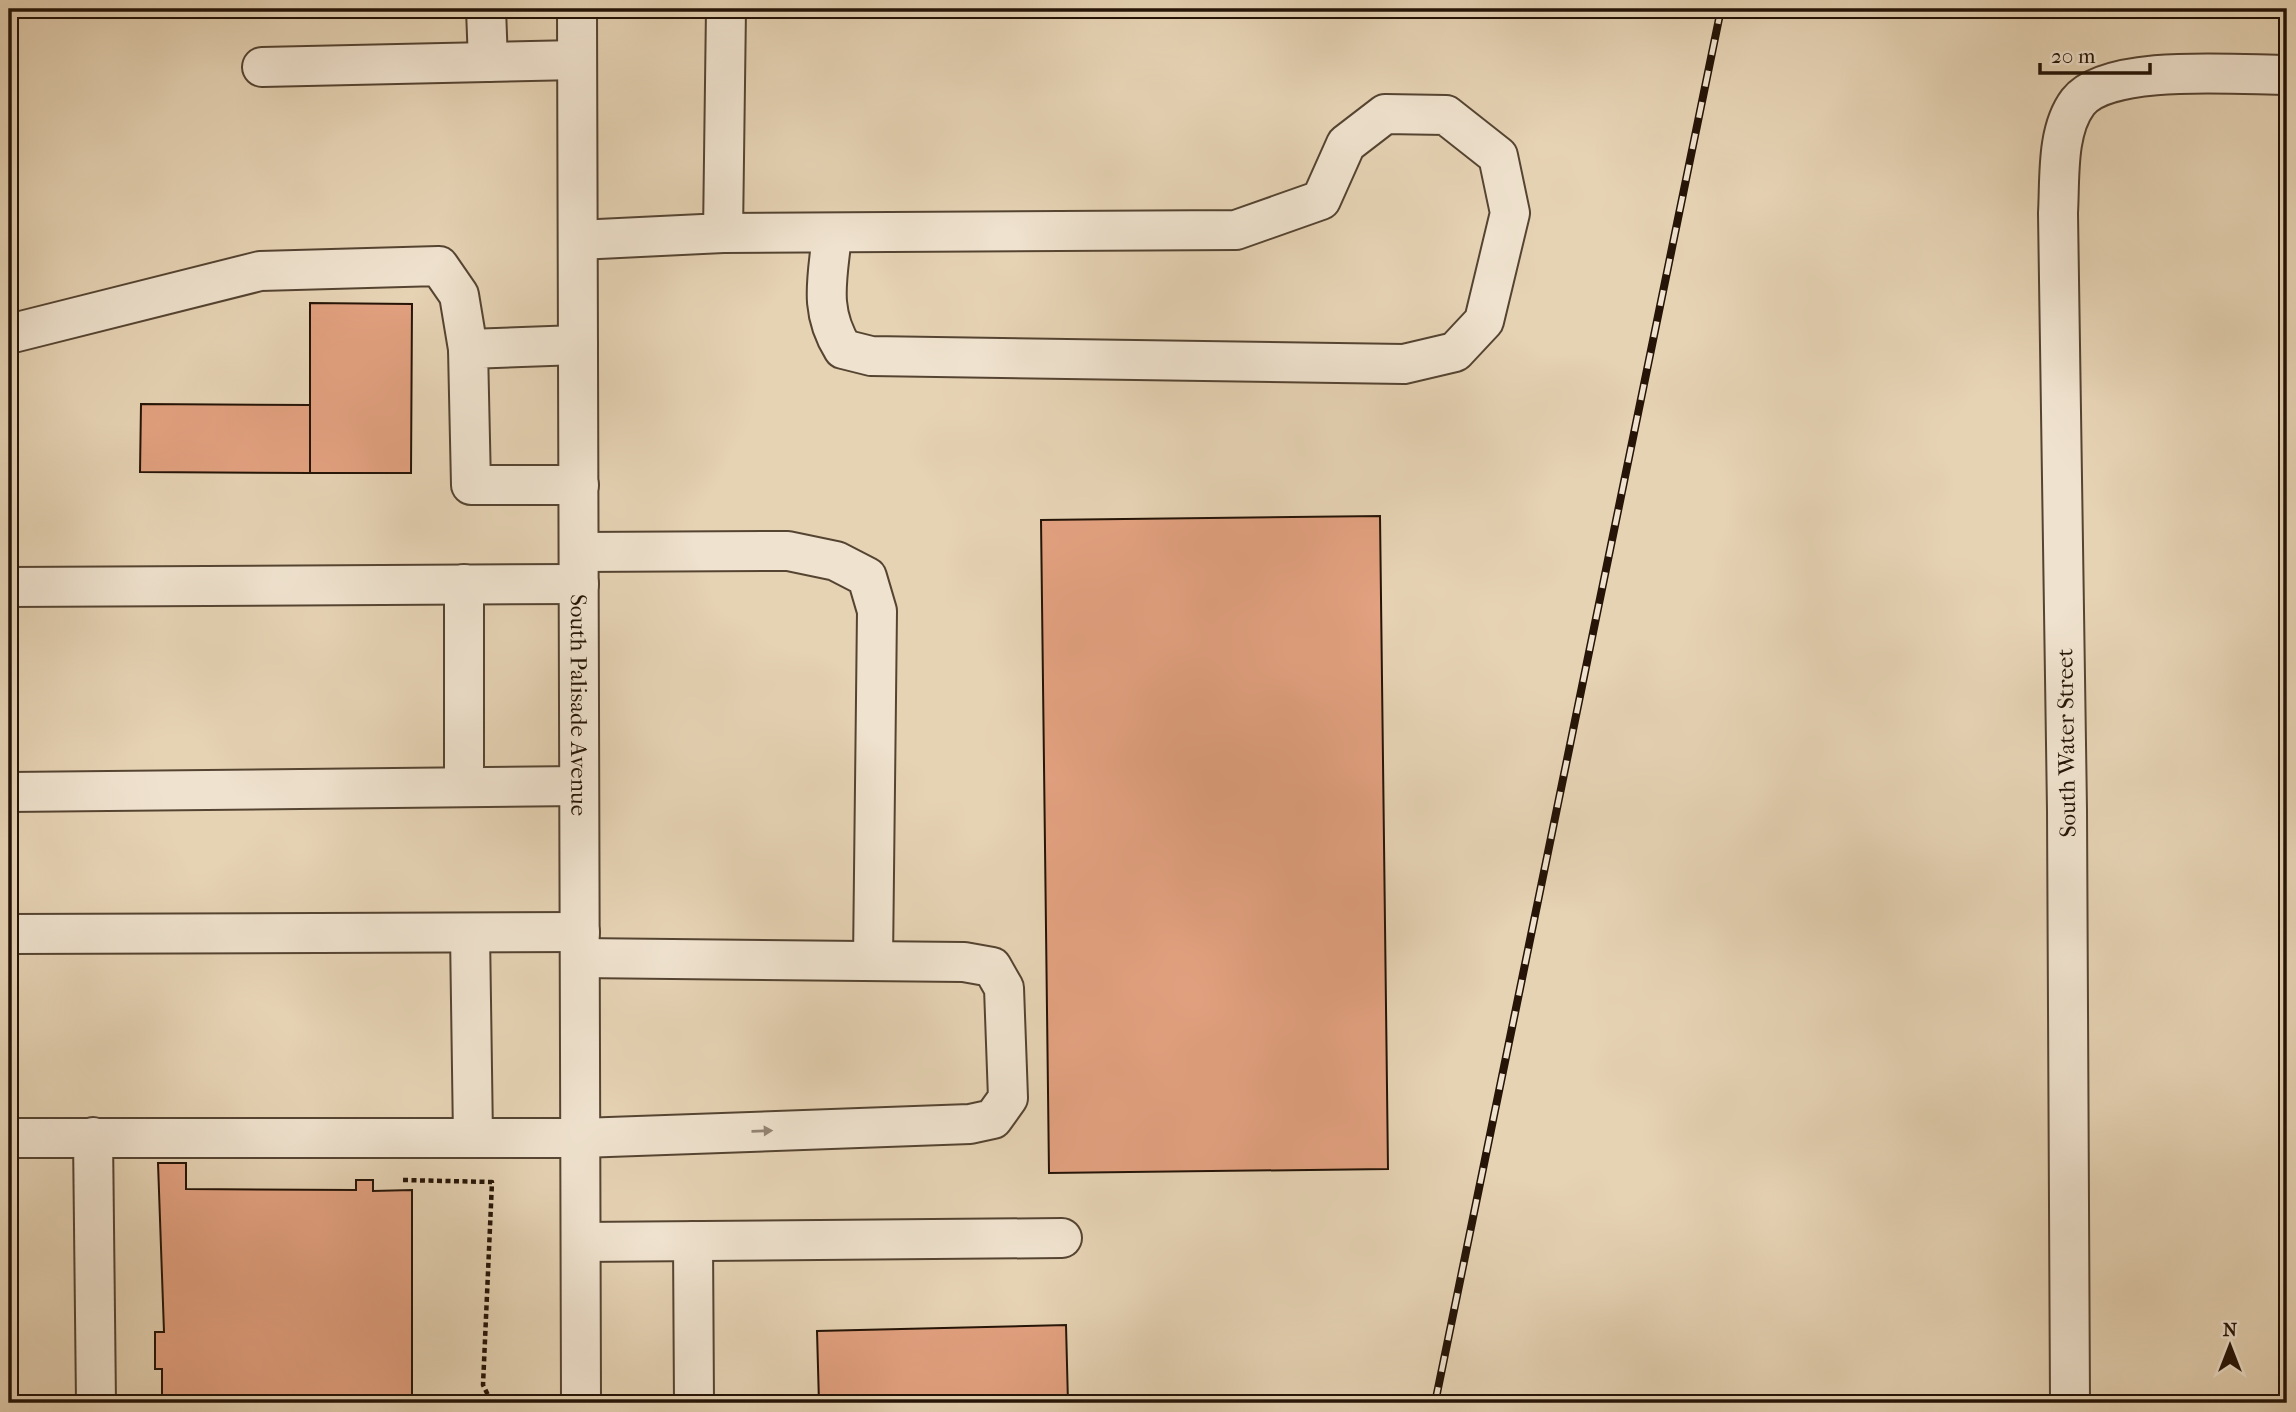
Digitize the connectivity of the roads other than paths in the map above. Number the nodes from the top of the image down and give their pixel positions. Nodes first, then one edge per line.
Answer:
1 (486, 9) edge
2 (577, 9) edge
3 (726, 9) edge
4 (577, 60) junction
5 (488, 62) junction
6 (262, 67) dead end
7 (2287, 75) edge
8 (723, 233) junction
9 (832, 233) junction
10 (578, 240) junction
11 (9, 334) edge
12 (578, 345) junction
13 (468, 349) junction
14 (579, 485) junction
15 (579, 568) junction
16 (464, 584) junction
17 (9, 587) edge
18 (579, 786) junction
19 (464, 787) junction
20 (9, 792) edge
21 (470, 933) junction
22 (9, 934) edge
23 (580, 945) junction
24 (873, 961) junction
25 (93, 1136) junction
26 (473, 1137) junction
27 (9, 1138) edge
28 (580, 1138) junction
29 (1062, 1238) dead end
30 (580, 1241) junction
31 (693, 1241) junction
32 (96, 1403) edge
33 (581, 1403) edge
34 (694, 1403) edge
35 (2070, 1403) edge

1 - 5 street
2 - 4 street, South Palisade Avenue
3 - 8 street
4 - 5 street
4 - 10 street, South Palisade Avenue
5 - 6 street
7 - 35 street, South Water Street
8 - 9 street
8 - 10 street
9 - 9 street
10 - 12 street, South Palisade Avenue
11 - 13 street
12 - 13 street
12 - 14 street, South Palisade Avenue
13 - 14 street
14 - 15 street, South Palisade Avenue
15 - 16 street
15 - 18 street, South Palisade Avenue
15 - 24 street
16 - 17 street
16 - 19 street
18 - 19 street
18 - 23 street, South Palisade Avenue
19 - 20 street
21 - 22 street
21 - 23 street
21 - 26 street
23 - 24 street
23 - 28 street, South Palisade Avenue
28 -> 24 street
25 - 26 street
25 - 27 street
25 - 32 street
26 - 28 street
28 - 30 street, South Palisade Avenue
29 - 31 street
30 - 31 street
30 - 33 street, South Palisade Avenue
31 - 34 street

